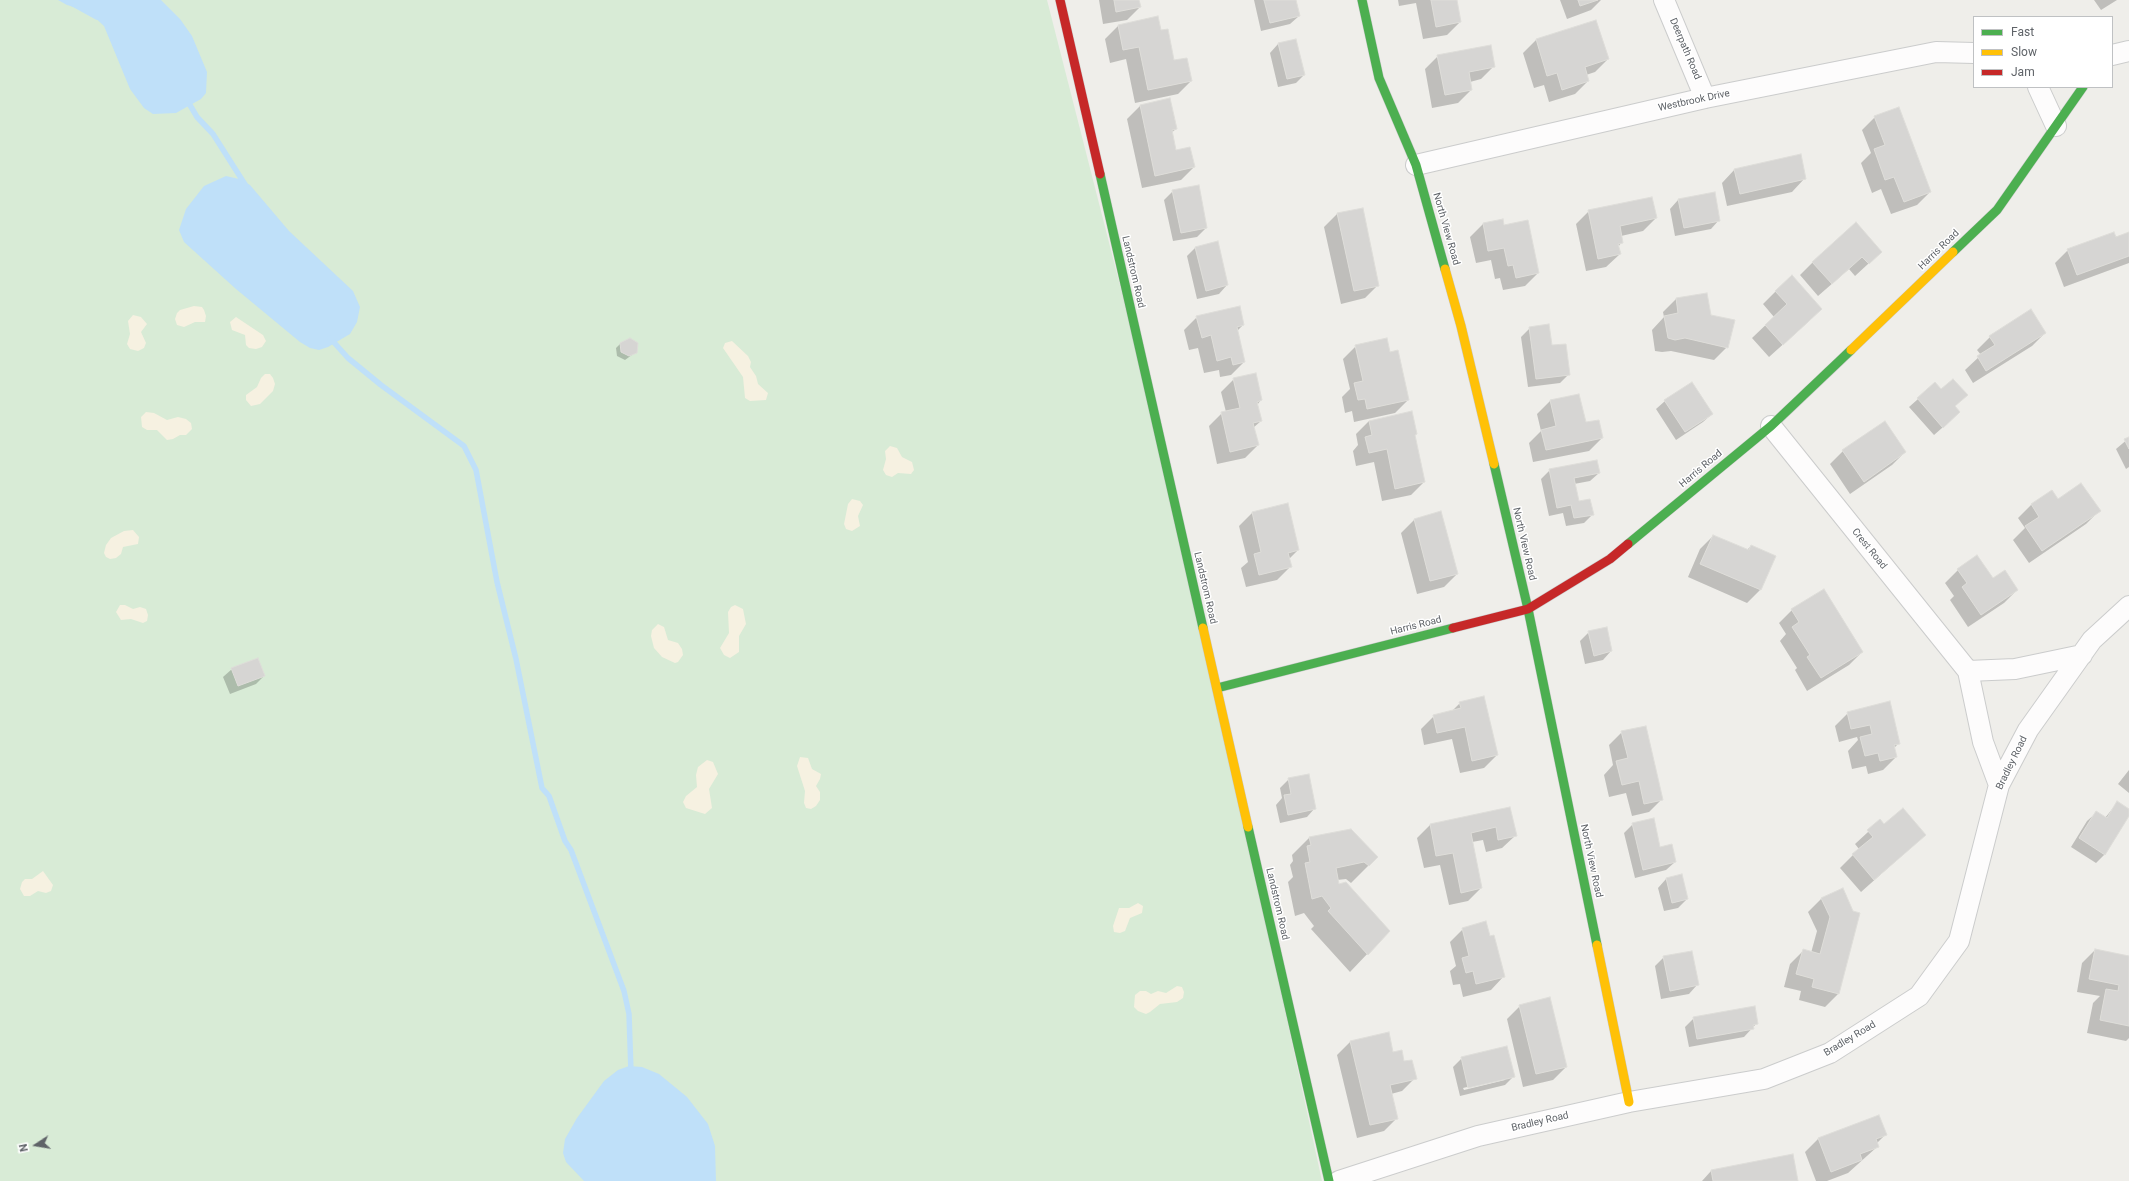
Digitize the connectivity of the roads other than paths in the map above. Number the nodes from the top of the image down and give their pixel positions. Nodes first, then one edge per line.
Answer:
1 (1060, 0) edge
2 (1362, 0) edge
3 (1664, 0) edge
4 (2129, 51) edge
5 (1973, 53) edge
6 (2113, 55) edge
7 (2038, 88) edge
8 (2082, 88) edge
9 (1705, 98) junction
10 (2056, 126) junction
11 (1416, 164) junction
12 (1771, 426) junction
13 (2129, 606) edge
14 (1528, 609) junction
15 (2082, 655) junction
16 (1968, 671) junction
17 (1217, 688) junction
18 (1999, 785) junction
19 (1629, 1102) junction
20 (1329, 1181) edge
21 (1339, 1181) edge

1 - 17 street, Landstrom Road
2 - 11 street, North View Road
3 - 9 street, Deerpath Road
4 - 6 street
5 - 9 street, Westbrook Drive
7 - 10 street
8 - 10 street, Harris Road
9 - 11 street, Westbrook Drive
10 - 12 street, Harris Road
11 - 14 street, North View Road
12 - 14 street, Harris Road
12 - 16 street, Crest Road
13 - 15 street, Bradley Road
14 - 17 street, Harris Road
14 - 19 street, North View Road
15 - 16 street
15 - 18 street, Bradley Road
16 - 18 street, Crest Road
17 - 20 street, Landstrom Road
18 - 19 street, Bradley Road
19 - 21 street, Bradley Road

